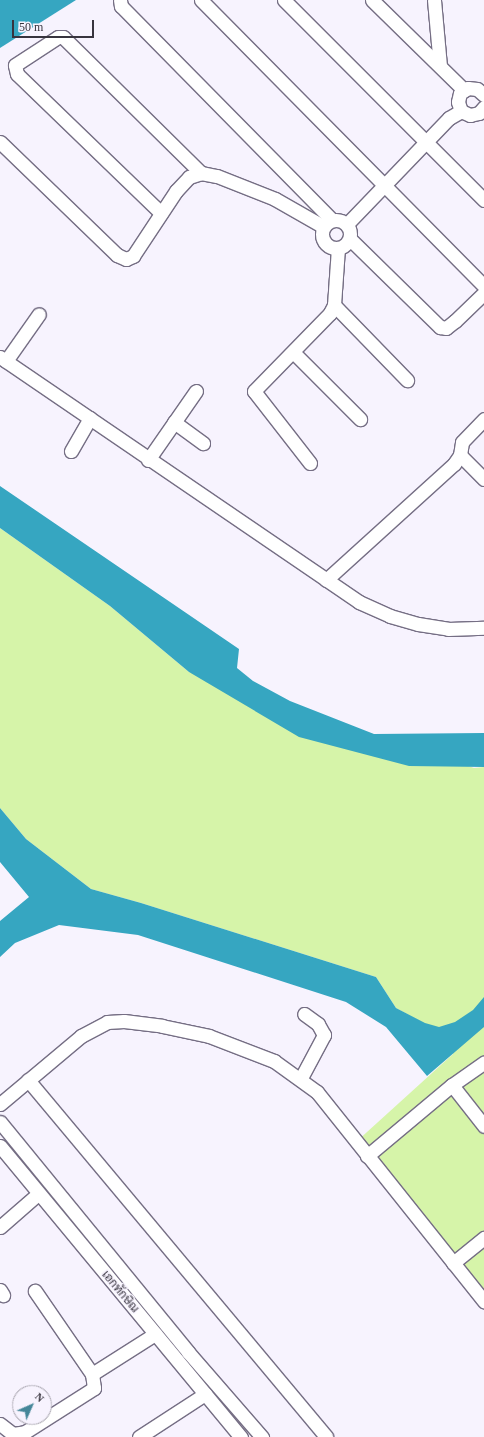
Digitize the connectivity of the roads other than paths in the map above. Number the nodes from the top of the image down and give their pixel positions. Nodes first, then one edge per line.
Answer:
1 (120, 0) edge
2 (201, 0) edge
3 (284, 0) edge
4 (372, 0) edge
5 (434, 0) edge
6 (440, 66) junction
7 (464, 90) junction
8 (484, 95) edge
9 (484, 107) edge
10 (461, 111) junction
11 (0, 142) edge
12 (426, 142) junction
13 (201, 173) junction
14 (384, 185) junction
15 (484, 200) edge
16 (161, 213) junction
17 (328, 224) junction
18 (347, 224) junction
19 (350, 239) junction
20 (338, 248) junction
21 (484, 286) edge
22 (484, 294) edge
23 (334, 305) junction
24 (40, 314) dead end
25 (293, 352) junction
26 (3, 359) edge
27 (407, 380) dead end
28 (196, 391) dead end
29 (90, 418) junction
30 (360, 419) dead end
31 (484, 419) edge
32 (174, 422) junction
33 (203, 443) dead end
34 (71, 451) dead end
35 (460, 455) junction
36 (148, 460) junction
37 (310, 463) dead end
38 (484, 479) edge
39 (326, 580) junction
40 (484, 628) edge
41 (304, 1014) dead end
42 (482, 1067) edge
43 (301, 1078) junction
44 (28, 1080) junction
45 (452, 1085) junction
46 (0, 1104) edge
47 (0, 1122) edge
48 (484, 1126) edge
49 (0, 1146) edge
50 (367, 1156) junction
51 (38, 1194) junction
52 (0, 1227) edge
53 (484, 1238) edge
54 (453, 1263) junction
55 (35, 1291) dead end
56 (484, 1301) edge
57 (155, 1334) junction
58 (92, 1374) junction
59 (205, 1394) junction
60 (1, 1427) edge
61 (139, 1437) edge
62 (241, 1437) edge
63 (262, 1437) edge
64 (326, 1437) edge

1 - 17 street
2 - 14 street
3 - 12 street
4 - 6 street
5 - 6 street
6 - 7 street
7 - 8 street
7 - 10 street
9 - 10 street
10 - 12 street
11 - 16 street
12 - 14 street
12 - 15 street
13 - 16 street
13 - 16 street
13 - 17 street
14 - 18 street
14 - 21 street
17 - 18 street
17 - 20 street
18 - 19 street
19 - 20 street
19 - 22 street
20 - 23 street
23 - 25 street
23 - 27 street
24 - 26 street
25 - 30 street
25 - 37 street
26 - 29 street
28 - 32 street
29 - 34 street
29 - 36 street
31 - 35 street
32 - 33 street
32 - 36 street
35 - 38 street
35 - 39 street
36 - 39 street
39 - 40 street
41 - 43 street
42 - 45 street
43 - 44 street
43 - 50 street
44 - 46 street
44 - 64 street
45 - 48 street
45 - 50 street
47 - 63 street
49 - 51 street, เอกทักษิณ
50 - 54 street
51 - 52 street
51 - 57 street, เอกทักษิณ
53 - 54 street
54 - 56 street
55 - 58 street
57 - 58 street
57 - 59 street, เอกทักษิณ
58 - 60 street
59 - 61 street
59 - 62 street, เอกทักษิณ

